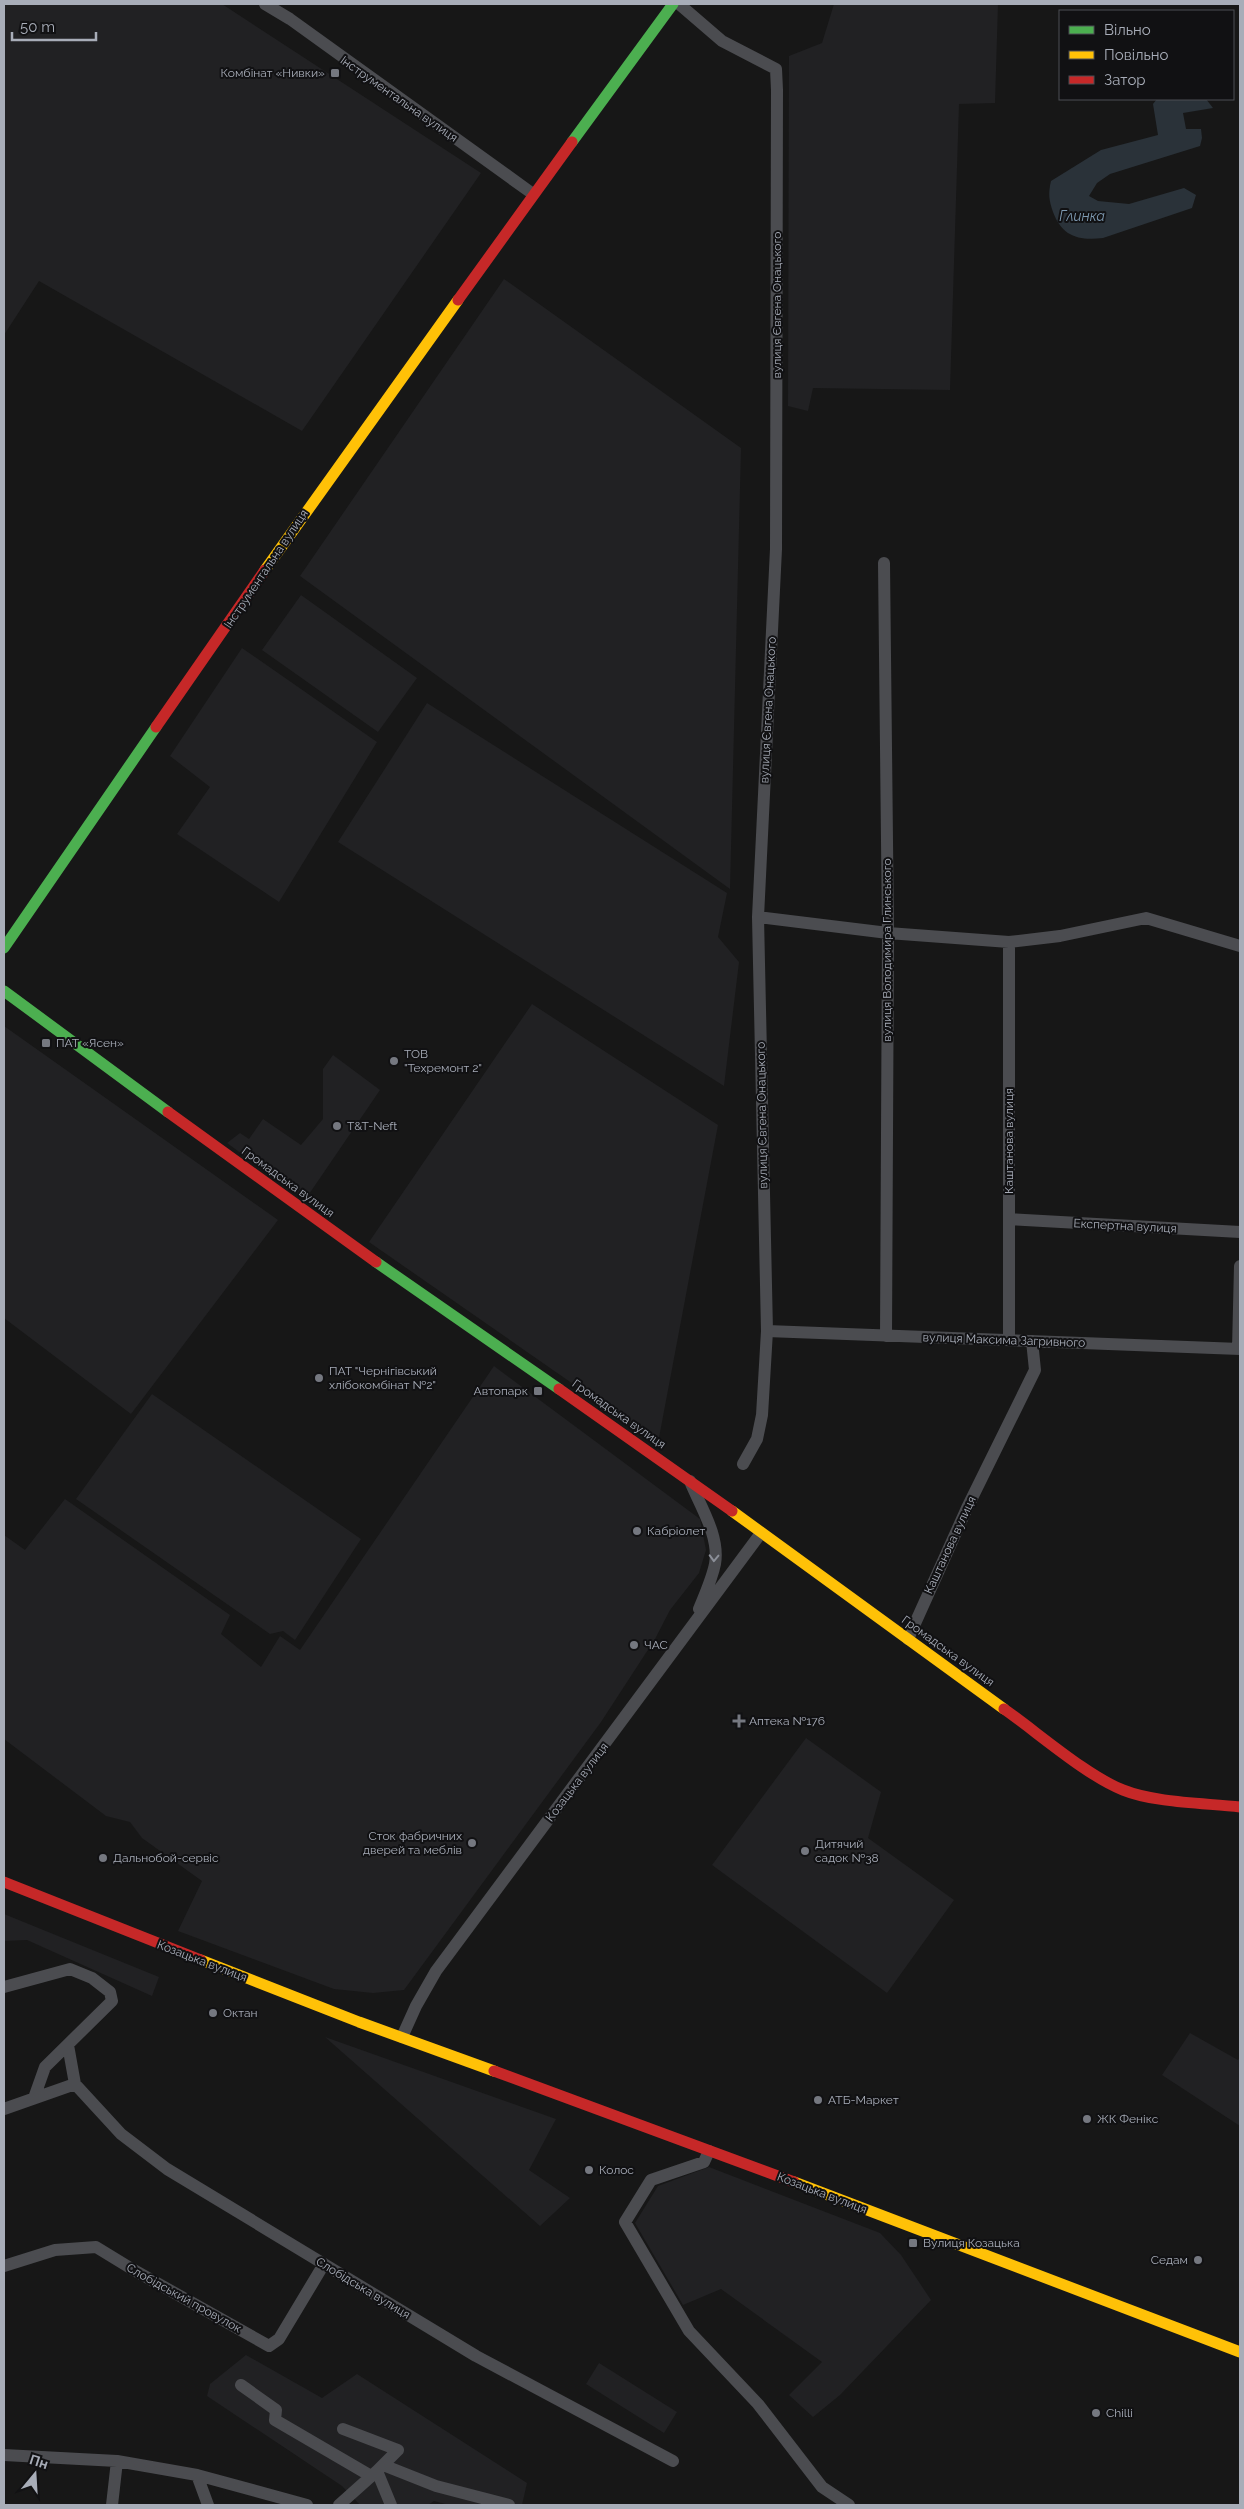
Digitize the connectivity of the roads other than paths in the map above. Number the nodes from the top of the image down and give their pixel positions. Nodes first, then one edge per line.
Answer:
1 (265, 4) edge
2 (282, 4) edge
3 (673, 4) edge
4 (679, 4) edge
5 (290, 19) junction
6 (533, 194) junction
7 (884, 563) dead end
8 (758, 917) junction
9 (888, 934) junction
10 (1009, 942) junction
11 (1240, 946) edge
12 (4, 948) edge
13 (4, 991) edge
14 (1009, 1219) junction
15 (1240, 1232) edge
16 (1240, 1266) edge
17 (767, 1331) junction
18 (886, 1336) junction
19 (1009, 1340) junction
20 (1032, 1341) junction
21 (1239, 1349) edge
22 (743, 1464) dead end
23 (689, 1480) junction
24 (761, 1533) junction
25 (691, 1627) junction
26 (908, 1639) junction
27 (1240, 1807) edge
28 (4, 1882) edge
29 (4, 1987) edge
30 (402, 2037) junction
31 (68, 2045) junction
32 (75, 2084) junction
33 (34, 2098) junction
34 (4, 2109) edge
35 (709, 2151) junction
36 (324, 2264) junction
37 (4, 2266) edge
38 (1240, 2352) edge
39 (241, 2385) dead end
40 (343, 2429) dead end
41 (4, 2455) edge
42 (116, 2461) junction
43 (673, 2461) dead end
44 (377, 2471) junction
45 (197, 2475) junction
46 (112, 2505) edge
47 (208, 2505) edge
48 (307, 2505) edge
49 (339, 2505) edge
50 (391, 2505) edge
51 (509, 2505) edge
52 (849, 2505) edge

1 - 5 street, Інструментальна вулиця
2 - 5 street
3 - 6 street, Інструментальна вулиця
4 - 8 street, вулиця Євгена Онацького
5 - 6 street, Інструментальна вулиця
6 - 12 street, Інструментальна вулиця
7 - 9 street, вулиця Володимира Глинського
8 - 9 street
8 - 17 street, вулиця Євгена Онацького
9 - 10 street
9 - 18 street, вулиця Володимира Глинського
10 - 11 street
10 - 14 street, Каштанова вулиця
13 - 23 street, Громадська вулиця
14 - 15 street, Експертна вулиця
14 - 19 street, Каштанова вулиця
16 - 21 street
17 - 18 street, вулиця Максима Загривного
17 - 22 street, вулиця Євгена Онацького
18 - 19 street, вулиця Максима Загривного
19 - 20 street, вулиця Максима Загривного
20 - 21 street, вулиця Максима Загривного
20 - 26 street, Каштанова вулиця
23 - 24 street, Громадська вулиця
23 -> 25 street
24 - 25 street, Козацька вулиця
24 - 26 street, Громадська вулиця
25 - 30 street, Козацька вулиця
26 - 27 street, Громадська вулиця
28 - 30 street, Козацька вулиця
29 - 31 street
30 - 35 street, Козацька вулиця
31 - 32 street
31 - 33 street
32 - 33 street
32 - 36 street, Слобідська вулиця
33 - 34 street
35 - 38 street, Козацька вулиця
35 - 52 street
36 - 37 street, Слобідський провулок
36 - 43 street, Слобідська вулиця
39 - 44 street
40 - 44 street
41 - 42 street
42 - 45 street
42 - 46 street
44 - 49 street
44 - 50 street
44 - 51 street
45 - 47 street
45 - 48 street

